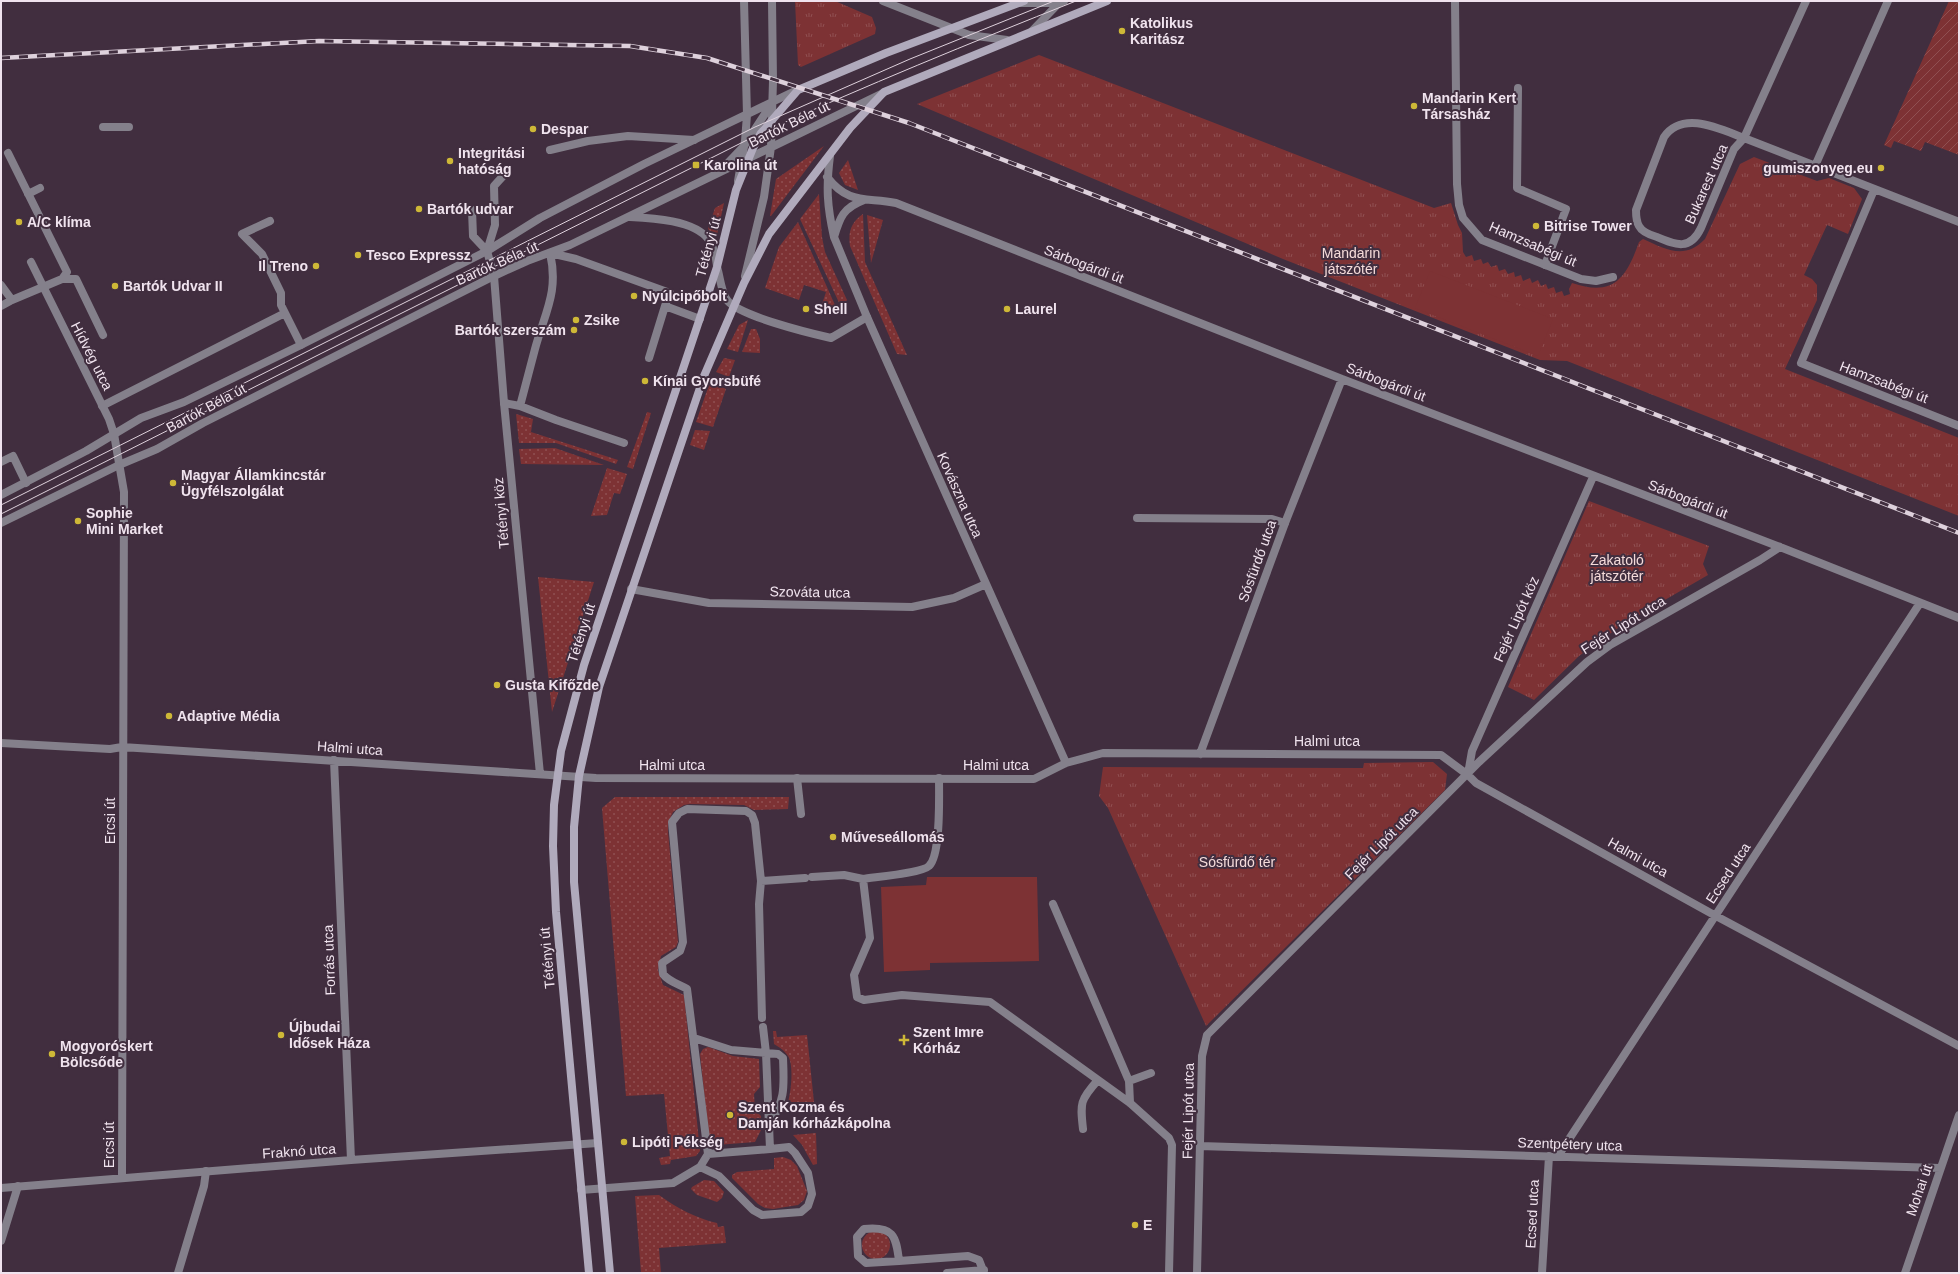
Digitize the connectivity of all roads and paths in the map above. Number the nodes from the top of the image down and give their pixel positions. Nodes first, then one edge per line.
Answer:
1 (744, 1) edge
2 (772, 1) edge
3 (883, 1) edge
4 (1107, 1) edge
5 (1455, 1) edge
6 (1806, 1) edge
7 (1888, 1) edge
8 (1021, 2) edge
9 (1062, 2) edge
10 (950, 29) junction
11 (1032, 31) junction
12 (1007, 40) junction
13 (1518, 88) dead end
14 (798, 90) junction
15 (884, 92) junction
16 (773, 102) junction
17 (747, 115) junction
18 (772, 120) junction
19 (104, 127) dead end
20 (129, 127) dead end
21 (1744, 138) junction
22 (694, 140) junction
23 (744, 146) junction
24 (771, 147) junction
25 (550, 150) dead end
26 (8, 153) dead end
27 (830, 156) junction
28 (749, 158) junction
29 (741, 162) junction
30 (1815, 166) junction
31 (504, 175) dead end
32 (711, 177) junction
33 (827, 177) junction
34 (40, 188) dead end
35 (736, 190) junction
36 (1874, 190) junction
37 (28, 194) junction
38 (864, 200) junction
39 (472, 210) dead end
40 (629, 217) junction
41 (270, 221) dead end
42 (1959, 222) edge
43 (834, 237) junction
44 (487, 251) junction
45 (550, 253) junction
46 (32, 262) dead end
47 (1545, 265) junction
48 (717, 267) junction
49 (494, 276) junction
50 (1613, 277) dead end
51 (62, 279) junction
52 (744, 283) junction
53 (1, 285) edge
54 (44, 288) junction
55 (12, 300) junction
56 (1, 306) edge
57 (665, 306) junction
58 (735, 307) junction
59 (285, 313) junction
60 (867, 317) junction
61 (700, 319) junction
62 (103, 335) dead end
63 (300, 345) junction
64 (649, 358) dead end
65 (1342, 379) junction
66 (504, 403) junction
67 (102, 406) junction
68 (520, 406) junction
69 (1959, 426) edge
70 (114, 434) junction
71 (624, 443) dead end
72 (1, 462) edge
73 (119, 466) junction
74 (1593, 477) junction
75 (26, 483) junction
76 (1, 496) edge
77 (1137, 518) dead end
78 (1285, 523) junction
79 (1, 524) edge
80 (1780, 547) junction
81 (986, 584) junction
82 (631, 589) junction
83 (1920, 603) junction
84 (1959, 618) edge
85 (1, 743) edge
86 (122, 747) junction
87 (1200, 754) junction
88 (334, 760) junction
89 (1066, 763) junction
90 (540, 774) junction
91 (558, 775) junction
92 (1468, 775) junction
93 (579, 776) junction
94 (797, 778) junction
95 (939, 778) junction
96 (801, 814) dead end
97 (863, 879) junction
98 (761, 881) junction
99 (1053, 904) dead end
100 (1716, 916) junction
101 (762, 1018) dead end
102 (763, 1027) dead end
103 (694, 1038) junction
104 (1959, 1046) edge
105 (766, 1053) junction
106 (1151, 1073) dead end
107 (1098, 1080) junction
108 (1129, 1081) junction
109 (1130, 1103) junction
110 (1959, 1115) edge
111 (769, 1124) junction
112 (1083, 1129) dead end
113 (598, 1143) junction
114 (578, 1145) junction
115 (1200, 1146) junction
116 (770, 1148) junction
117 (708, 1154) junction
118 (1549, 1156) junction
119 (1558, 1156) junction
120 (351, 1160) junction
121 (700, 1167) junction
122 (1940, 1168) junction
123 (206, 1171) junction
124 (122, 1177) junction
125 (18, 1186) junction
126 (1, 1188) edge
127 (602, 1188) junction
128 (582, 1190) junction
129 (1, 1241) edge
130 (899, 1262) junction
131 (984, 1272) edge
132 (178, 1273) edge
133 (589, 1273) edge
134 (610, 1273) edge
135 (947, 1273) edge
136 (1169, 1273) edge
137 (1197, 1273) edge
138 (1542, 1273) edge
139 (1904, 1273) edge

1 - 17 street
2 - 16 street
3 - 10 street
4 - 11 main road, Bartók Béla út
5 - 47 street, Hamzsabégi út
6 - 21 street, Bukarest utca
7 - 30 street
8 - 9 street, Bartók Béla út
8 - 10 main road, Bartók Béla út
9 - 11 street, Bartók Béla út
10 - 12 street
10 - 14 main road, Bartók Béla út
11 - 12 main road, Bartók Béla út
12 - 15 main road, Bartók Béla út
13 - 47 street
14 - 16 street, Bartók Béla út
14 - 18 main road, Bartók Béla út
15 - 24 street, Bartók Béla út
15 - 27 main road
16 - 17 street, Bartók Béla út
16 - 18 street
16 - 23 street
17 - 22 street, Bartók Béla út
17 - 23 street, Tétényi út
18 - 24 street
18 - 28 main road, Bartók Béla út
19 - 20 street
21 - 21 street, Bukarest utca
21 - 30 street, Bukarest utca
22 - 25 street
22 - 44 street, Bartók Béla út
23 - 29 street, Tétényi út
23 - 32 street
24 - 28 street, Bartók Béla út
24 - 52 street
26 - 37 street
27 - 33 street
27 - 52 main road
28 - 29 street, Bartók Béla út
28 - 35 main road, Bartók Béla út
29 - 32 street, Bartók Béla út
29 - 35 street, Tétényi út
30 - 36 street, Bukarest utca
31 - 44 street
32 - 40 street, Bartók Béla út
33 - 38 street, Sárbogárdi út
33 - 43 street, Kovászna utca
34 - 37 street
35 - 48 main road, Tétényi út
36 - 42 street, Bukarest utca
36 - 69 street, Hamzsabégi út
37 - 51 street
38 - 43 street
38 - 65 street, Sárbogárdi út
39 - 44 street
40 - 45 street, Bartók Béla út
40 - 48 street
41 - 59 street
43 - 60 street, Kovászna utca
44 - 49 street, Tétényi köz
44 - 63 street, Bartók Béla út
45 - 49 street, Bartók Béla út
45 - 57 street
45 - 68 street
46 - 54 street, Hídvég utca
47 - 50 street, Hamzsabégi út
48 - 58 street
48 - 61 main road, Tétényi út
49 - 66 street, Tétényi köz
49 - 73 street, Bartók Béla út
51 - 54 street
51 - 62 street
52 - 58 main road
53 - 55 street
54 - 55 street
54 - 67 street, Hídvég utca
55 - 56 street
57 - 61 street
57 - 64 street
58 - 60 street
58 - 82 main road
59 - 63 street
59 - 67 street
60 - 81 street, Kovászna utca
61 - 91 main road, Tétényi út
63 - 70 street, Bartók Béla út
65 - 74 street, Sárbogárdi út
65 - 78 street, Sósfürdő utca
66 - 68 street
66 - 90 street, Tétényi köz
67 - 70 street, Hídvég utca
68 - 71 street
70 - 73 street, Hídvég utca
70 - 75 street, Bartók Béla út
72 - 75 street
73 - 79 street, Bartók Béla út
73 - 86 street, Ercsi út
74 - 80 street, Sárbogárdi út
74 - 92 street, Fejér Lipót köz
75 - 76 street, Bartók Béla út
77 - 78 street
78 - 87 street, Sósfürdő utca
80 - 83 street, Sárbogárdi út
80 - 92 street, Fejér Lipót utca
81 - 82 street, Szováta utca
81 - 89 street, Kovászna utca
82 - 93 main road
83 - 84 street, Sárbogárdi út
83 - 100 street, Ecsed utca
85 - 86 street, Halmi utca
86 - 88 street, Halmi utca
86 - 124 street, Ercsi út
87 - 89 street, Halmi utca
87 - 92 street, Halmi utca
88 - 90 street, Halmi utca
88 - 120 street, Forrás utca
89 - 95 street, Halmi utca
90 - 91 street, Halmi utca
91 - 93 street, Halmi utca
91 - 114 main road, Tétényi út
92 - 100 street, Halmi utca
92 - 115 street, Fejér Lipót utca
93 - 94 street, Halmi utca
93 - 113 main road
94 - 95 street, Halmi utca
94 - 96 street
95 - 97 street
97 - 98 street
97 - 107 street
98 - 101 street
98 - 103 street
99 - 108 street
100 - 104 street, Halmi utca
100 - 119 street, Ecsed utca
102 - 105 street
103 - 105 street
103 - 117 street
105 - 111 street
105 - 111 street
106 - 108 street
107 - 109 street
107 - 112 street
108 - 109 street
109 - 136 street
110 - 122 street, Mohai út
111 - 116 street
113 - 114 street, Fraknó utca
113 - 127 main road
114 - 120 street, Fraknó utca
114 - 128 main road, Tétényi út
115 - 118 street, Szentpétery utca
115 - 137 street, Fejér Lipót utca
116 - 117 street
116 - 121 street
117 - 121 street
118 - 119 street, Szentpétery utca
118 - 138 street, Ecsed utca
119 - 122 street, Szentpétery utca
120 - 123 street, Fraknó utca
121 - 127 street
122 - 139 street, Mohai út
123 - 124 street, Fraknó utca
123 - 132 street
124 - 125 street, Fraknó utca
125 - 126 street, Fraknó utca
125 - 129 street
127 - 128 street
127 - 134 main road
128 - 133 main road, Tétényi út
130 - 130 street
130 - 131 street
131 - 135 street

